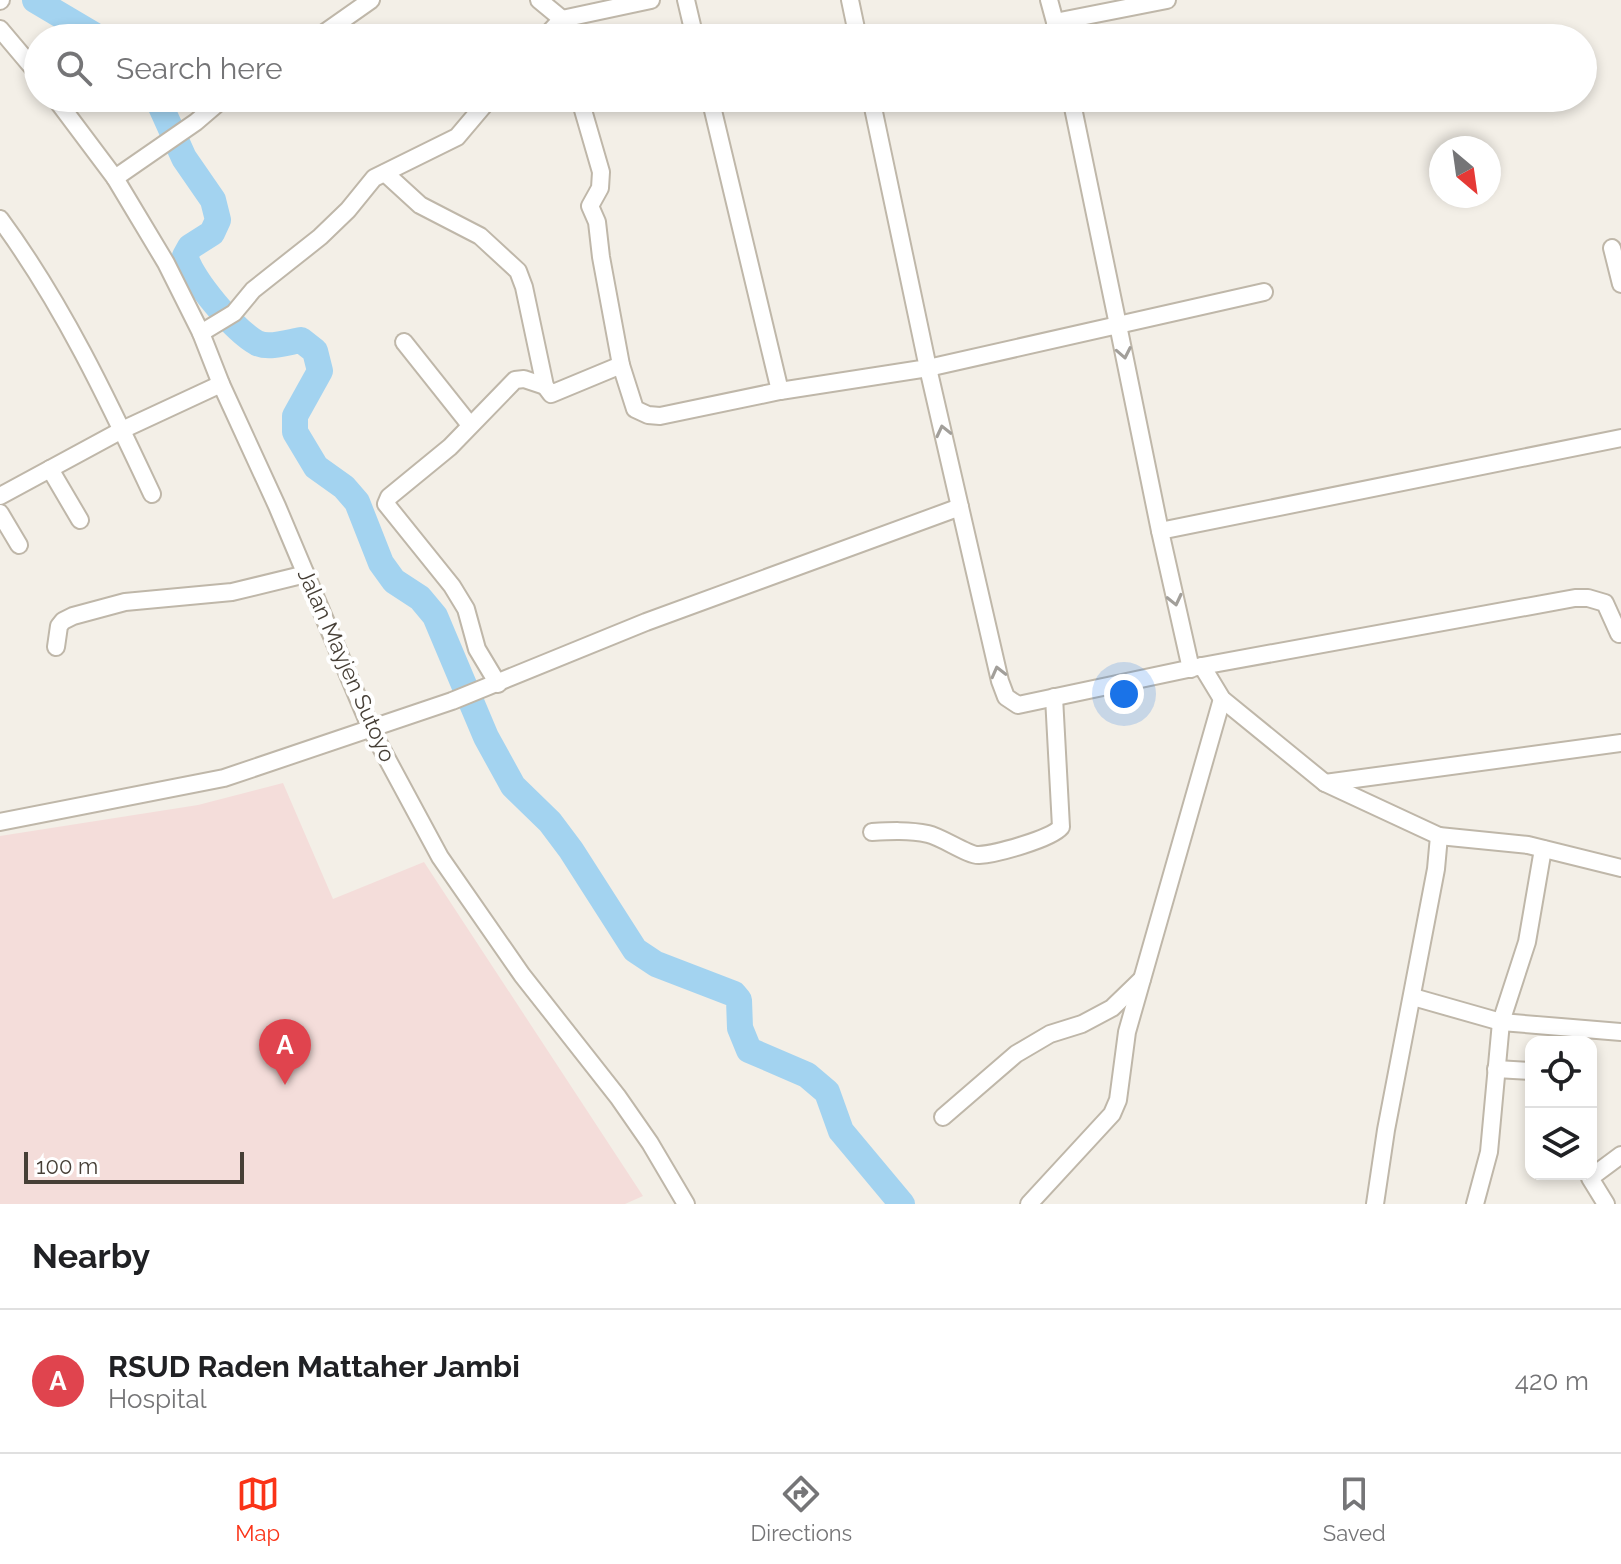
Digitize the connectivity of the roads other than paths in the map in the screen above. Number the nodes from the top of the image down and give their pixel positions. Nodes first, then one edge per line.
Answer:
1 (371, 0) edge
2 (539, 0) edge
3 (651, 0) edge
4 (686, 0) edge
5 (850, 0) edge
6 (1049, 0) edge
7 (1167, 0) edge
8 (562, 19) junction
9 (337, 24) edge
10 (557, 24) edge
11 (692, 24) edge
12 (855, 24) edge
13 (1055, 24) edge
14 (1079, 24) edge
15 (0, 29) edge
16 (24, 57) edge
17 (66, 112) edge
18 (208, 112) edge
19 (478, 112) edge
20 (584, 112) edge
21 (713, 112) edge
22 (874, 112) edge
23 (1074, 112) edge
24 (385, 173) junction
25 (115, 178) junction
26 (0, 219) edge
27 (1612, 248) dead end
28 (1621, 284) edge
29 (1264, 292) dead end
30 (1118, 325) junction
31 (201, 333) junction
32 (404, 342) dead end
33 (621, 365) junction
34 (928, 368) junction
35 (221, 384) junction
36 (545, 386) junction
37 (780, 391) junction
38 (470, 425) junction
39 (122, 430) junction
40 (1621, 438) edge
41 (50, 469) junction
42 (152, 494) dead end
43 (0, 496) edge
44 (960, 507) junction
45 (0, 513) edge
46 (80, 520) dead end
47 (1160, 531) junction
48 (19, 545) dead end
49 (306, 574) junction
50 (1619, 634) dead end
51 (56, 647) dead end
52 (1197, 668) junction
53 (492, 686) junction
54 (1054, 697) junction
55 (1222, 699) junction
56 (371, 729) junction
57 (1621, 743) edge
58 (1325, 783) junction
59 (0, 822) edge
60 (872, 832) dead end
61 (1439, 836) junction
62 (1543, 849) junction
63 (1621, 868) edge
64 (1143, 978) junction
65 (1413, 997) junction
66 (1501, 1022) junction
67 (1621, 1032) edge
68 (1496, 1069) junction
69 (1525, 1071) edge
70 (943, 1117) dead end
71 (1621, 1155) edge
72 (686, 1204) edge
73 (1029, 1204) edge
74 (1375, 1204) edge
75 (1475, 1204) edge
76 (1606, 1204) edge

1 - 9 street
2 - 8 street
3 - 8 street
4 - 11 street
5 - 12 street
6 - 13 street
7 - 14 street
8 - 10 street
15 - 16 street
17 - 25 street, Jalan Mayjen Sutoyo
18 - 25 street
19 - 24 street
20 - 33 street
21 - 37 street
22 - 34 street
23 - 30 street
24 - 31 street
24 - 36 street
25 - 31 street, Jalan Mayjen Sutoyo
26 - 39 street
27 - 28 street
29 - 30 street
30 - 34 street
30 -> 47 street
31 - 35 street, Jalan Mayjen Sutoyo
32 - 38 street
33 - 36 street
33 - 37 street
34 - 37 street
44 -> 34 street
35 - 39 street
35 - 49 street, Jalan Mayjen Sutoyo
36 - 38 street
38 - 53 street
39 - 41 street
39 - 42 street
40 - 47 street
41 - 43 street
41 - 46 street
44 - 53 street
54 -> 44 street
45 - 48 street
47 -> 52 street
49 - 51 street
49 - 56 street, Jalan Mayjen Sutoyo
50 - 52 street
52 - 54 street
52 - 55 street
53 - 56 street
54 - 60 street
55 - 58 street
55 - 64 street
56 - 59 street
56 - 72 street, Jalan Mayjen Sutoyo
57 - 58 street
58 - 61 street
61 - 62 street
61 - 65 street
62 - 63 street
62 - 66 street
64 - 70 street
64 - 73 street
65 - 66 street
65 - 74 street
66 - 67 street
66 - 68 street
68 - 69 street
68 - 75 street
71 - 76 street

